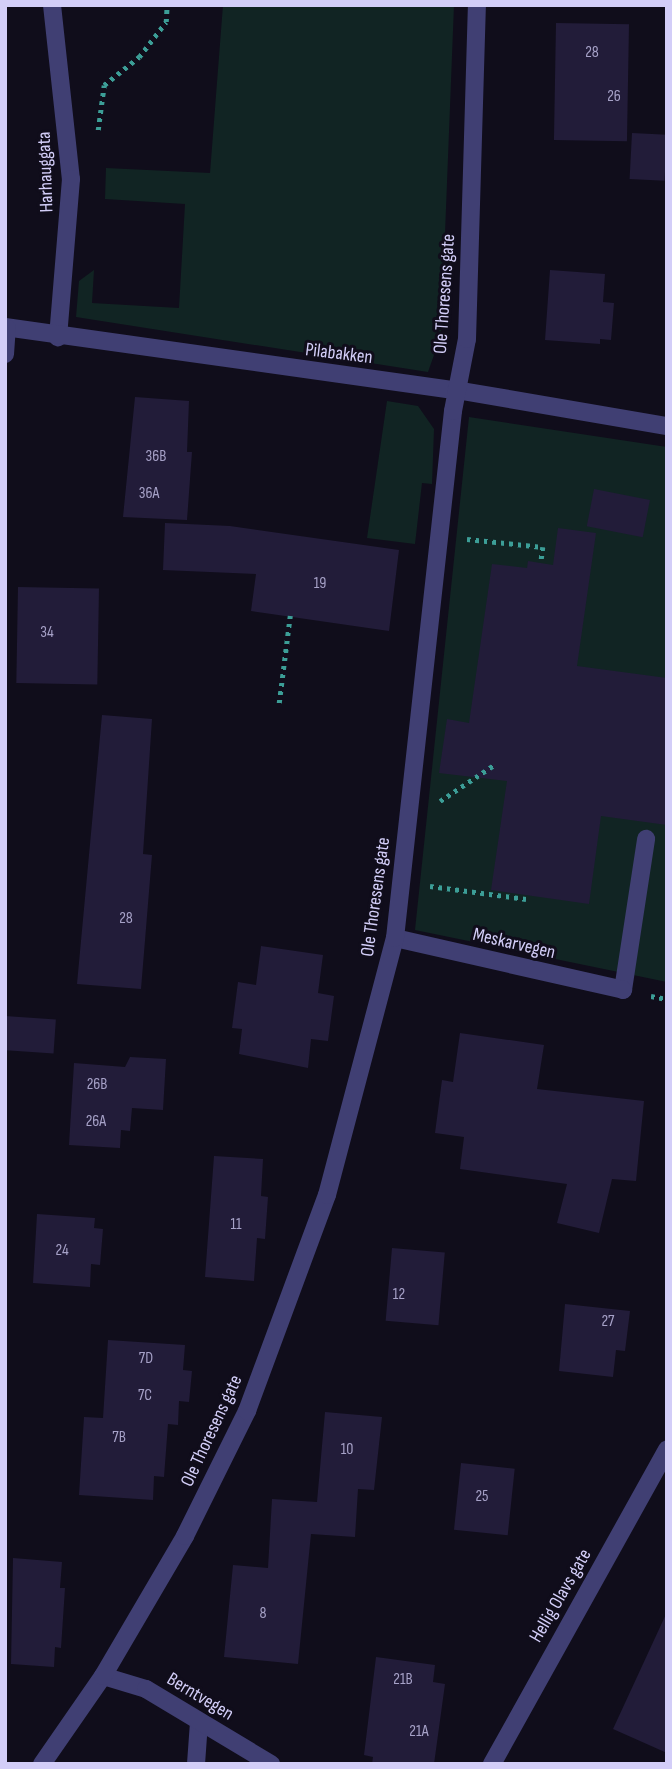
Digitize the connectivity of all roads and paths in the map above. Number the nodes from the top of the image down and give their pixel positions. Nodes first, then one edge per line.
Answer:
1 (52, 5) edge
2 (167, 5) edge
3 (477, 5) edge
4 (97, 140) dead end
5 (6, 328) edge
6 (58, 337) junction
7 (5, 354) edge
8 (456, 390) junction
9 (667, 426) edge
10 (439, 536) junction
11 (541, 563) dead end
12 (290, 616) dead end
13 (279, 703) dead end
14 (494, 765) dead end
15 (408, 823) junction
16 (646, 839) dead end
17 (401, 882) junction
18 (526, 899) dead end
19 (395, 938) junction
20 (667, 1449) edge
21 (103, 1676) junction
22 (199, 1722) junction
23 (42, 1764) edge
24 (196, 1764) edge
25 (271, 1764) edge
26 (492, 1764) edge

1 - 6 street, Harhauggata
2 - 4 path
3 - 8 street, Ole Thoresens gate
5 - 6 street, Pilabakken
5 - 7 street
6 - 8 street, Pilabakken
8 - 9 street, Pilabakken
8 - 10 street, Ole Thoresens gate
10 - 11 path
10 - 15 street, Ole Thoresens gate
12 - 13 path
14 - 15 path
15 - 17 street, Ole Thoresens gate
16 - 19 street, Meskarvegen
17 - 18 path
17 - 19 street, Ole Thoresens gate
19 - 21 street, Ole Thoresens gate
20 - 26 street, Hellig Olavs gate
21 - 22 street, Berntvegen
21 - 23 street, Ole Thoresens gate
22 - 24 street
22 - 25 street, Berntvegen

